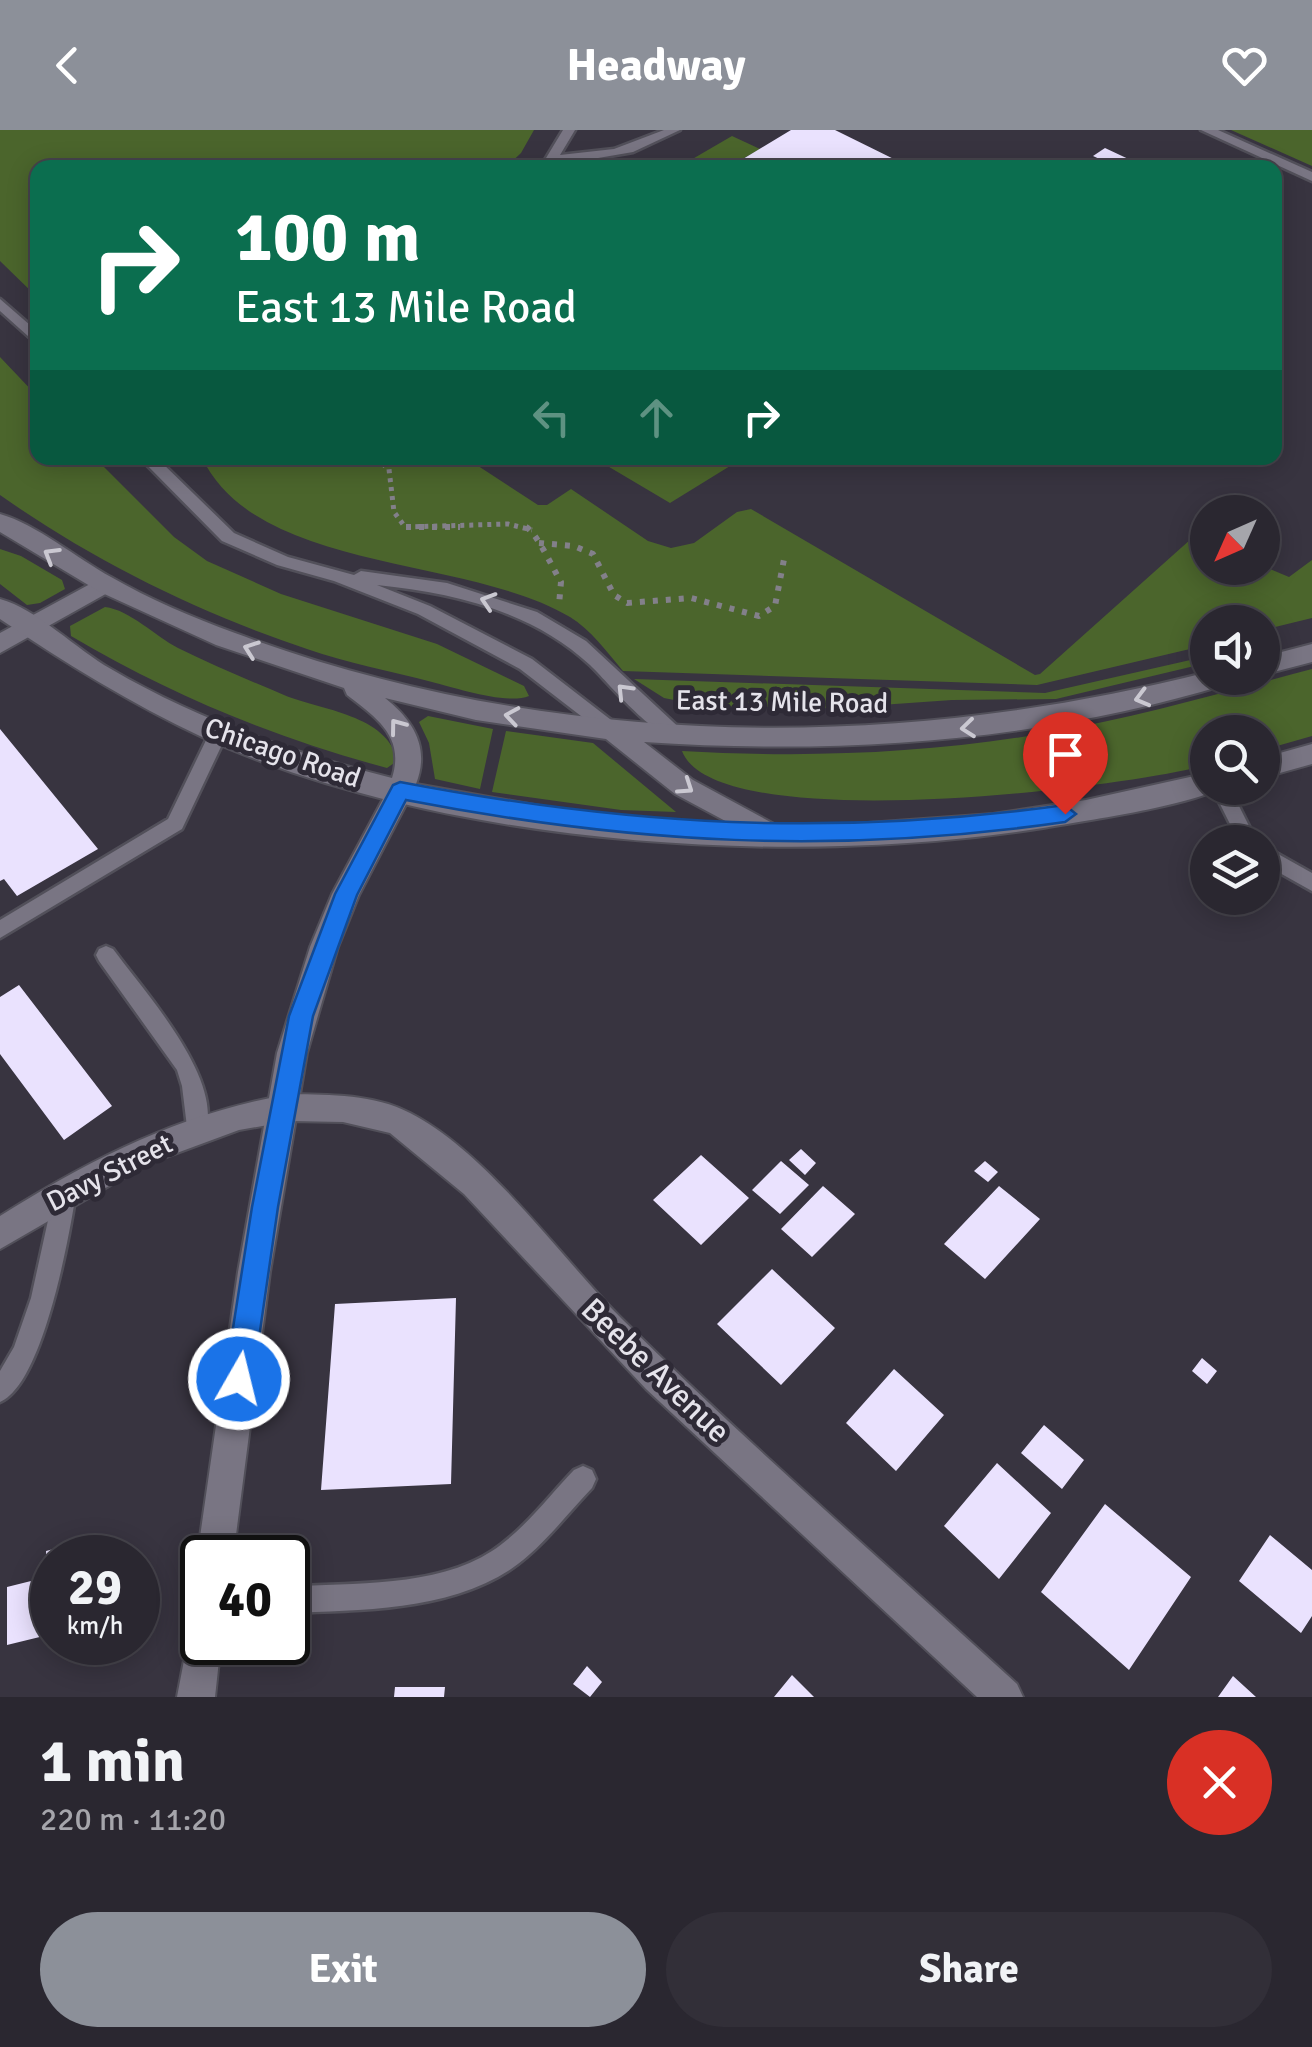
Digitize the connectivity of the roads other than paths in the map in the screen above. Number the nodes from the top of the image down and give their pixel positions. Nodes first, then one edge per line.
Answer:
1 (568, 130) edge
2 (674, 130) edge
3 (1207, 130) edge
4 (550, 160) edge
5 (572, 160) edge
6 (1274, 160) edge
7 (1282, 164) edge
8 (1312, 177) edge
9 (0, 303) edge
10 (30, 333) edge
11 (155, 465) edge
12 (0, 522) edge
13 (339, 576) junction
14 (103, 585) junction
15 (0, 607) edge
16 (29, 629) junction
17 (0, 644) edge
18 (1312, 653) edge
19 (1280, 661) edge
20 (343, 679) junction
21 (1190, 685) edge
22 (609, 728) junction
23 (219, 732) junction
24 (677, 734) junction
25 (1312, 754) edge
26 (1280, 763) edge
27 (1190, 786) edge
28 (400, 791) junction
29 (778, 835) junction
30 (1280, 863) edge
31 (1312, 883) edge
32 (0, 930) edge
33 (106, 955) dead end
34 (282, 1109) junction
35 (196, 1128) junction
36 (65, 1193) junction
37 (0, 1233) edge
38 (0, 1390) edge
39 (583, 1480) dead end
40 (218, 1535) edge
41 (310, 1598) edge
42 (200, 1665) edge
43 (196, 1697) edge
44 (1004, 1697) edge

1 - 4 lane
2 - 5 lane
3 - 6 lane
7 - 8 lane
9 - 10 lane
11 - 13 lane
14 -> 12 main road
13 - 22 lane
24 -> 13 lane
14 - 16 main road
20 -> 14 main road
15 - 16 main road, Chicago Road
16 - 17 main road
16 - 23 main road, Chicago Road
18 - 19 main road
22 -> 20 main road, East 13 Mile Road
28 -> 20 main road
21 -> 24 main road, East 13 Mile Road
22 - 24 main road, East 13 Mile Road
22 -> 29 main road
23 - 28 main road, Chicago Road
23 - 32 lane
25 - 26 main road
27 - 29 main road
28 - 29 main road
28 - 34 main road, Chicago Road
30 - 31 lane
33 - 35 lane
34 - 35 main road, Davy Street
34 - 40 main road, Chicago Road
34 - 44 main road, Beebe Avenue
35 - 36 main road, Davy Street
36 - 37 main road, Davy Street
36 - 38 lane
39 - 41 lane
42 - 43 main road

